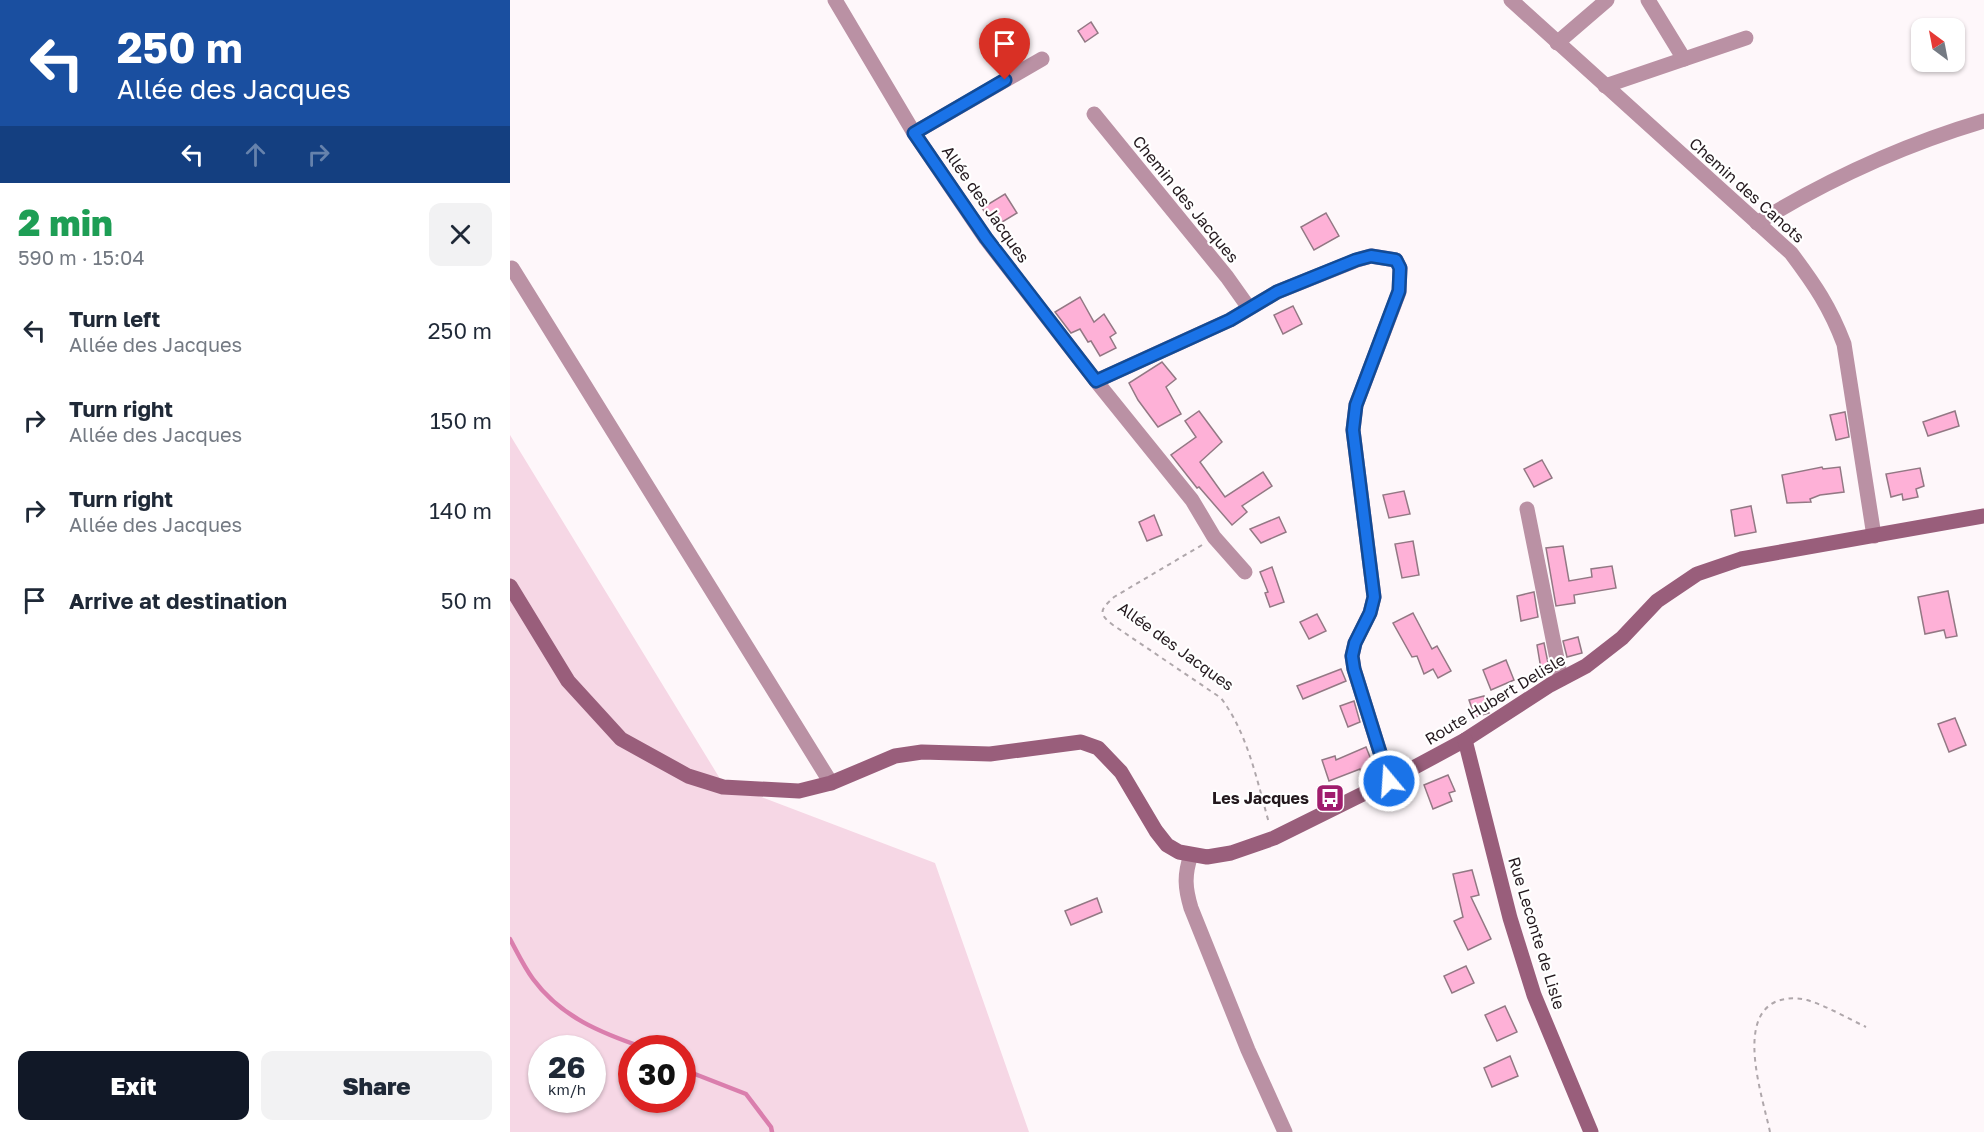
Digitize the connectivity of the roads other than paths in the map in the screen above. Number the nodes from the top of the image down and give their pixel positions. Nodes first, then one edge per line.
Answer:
1 (835, 0) edge
2 (1511, 0) edge
3 (1607, 0) edge
4 (1648, 0) edge
5 (1746, 38) dead end
6 (1557, 43) junction
7 (1042, 59) dead end
8 (1684, 59) junction
9 (1605, 86) junction
10 (1094, 114) dead end
11 (1984, 121) edge
12 (914, 133) junction
13 (1757, 223) junction
14 (512, 268) dead end
15 (1249, 308) junction
16 (1096, 381) junction
17 (1527, 509) dead end
18 (1984, 516) edge
19 (1874, 536) junction
20 (1245, 572) dead end
21 (510, 586) edge
22 (1561, 679) junction
23 (1465, 740) junction
24 (1389, 781) junction
25 (831, 783) junction
26 (1191, 855) junction
27 (1285, 1132) edge
28 (1591, 1132) edge

1 - 12 street, Allée des Jacques
2 - 6 street, Chemin des Canots
3 - 6 street
4 - 8 street
5 - 8 street
6 - 9 street, Chemin des Canots
7 - 12 street
8 - 9 street
9 - 13 street, Chemin des Canots
10 - 15 street, Chemin des Jacques
11 - 13 street
12 - 16 street, Allée des Jacques
13 - 19 street, Chemin des Canots
14 - 25 street
15 - 16 street
15 - 24 street
16 - 20 street, Allée des Jacques
17 - 22 street
18 - 19 main road, Route Hubert Delisle
19 - 22 main road, Route Hubert Delisle
21 - 25 main road, Route Hubert Delisle
22 - 23 main road, Route Hubert Delisle
23 - 24 main road, Route Hubert Delisle
23 - 28 main road, Rue Leconte de Lisle
24 - 26 main road, Route Hubert Delisle
25 - 26 main road, Route Hubert Delisle
26 - 27 street

